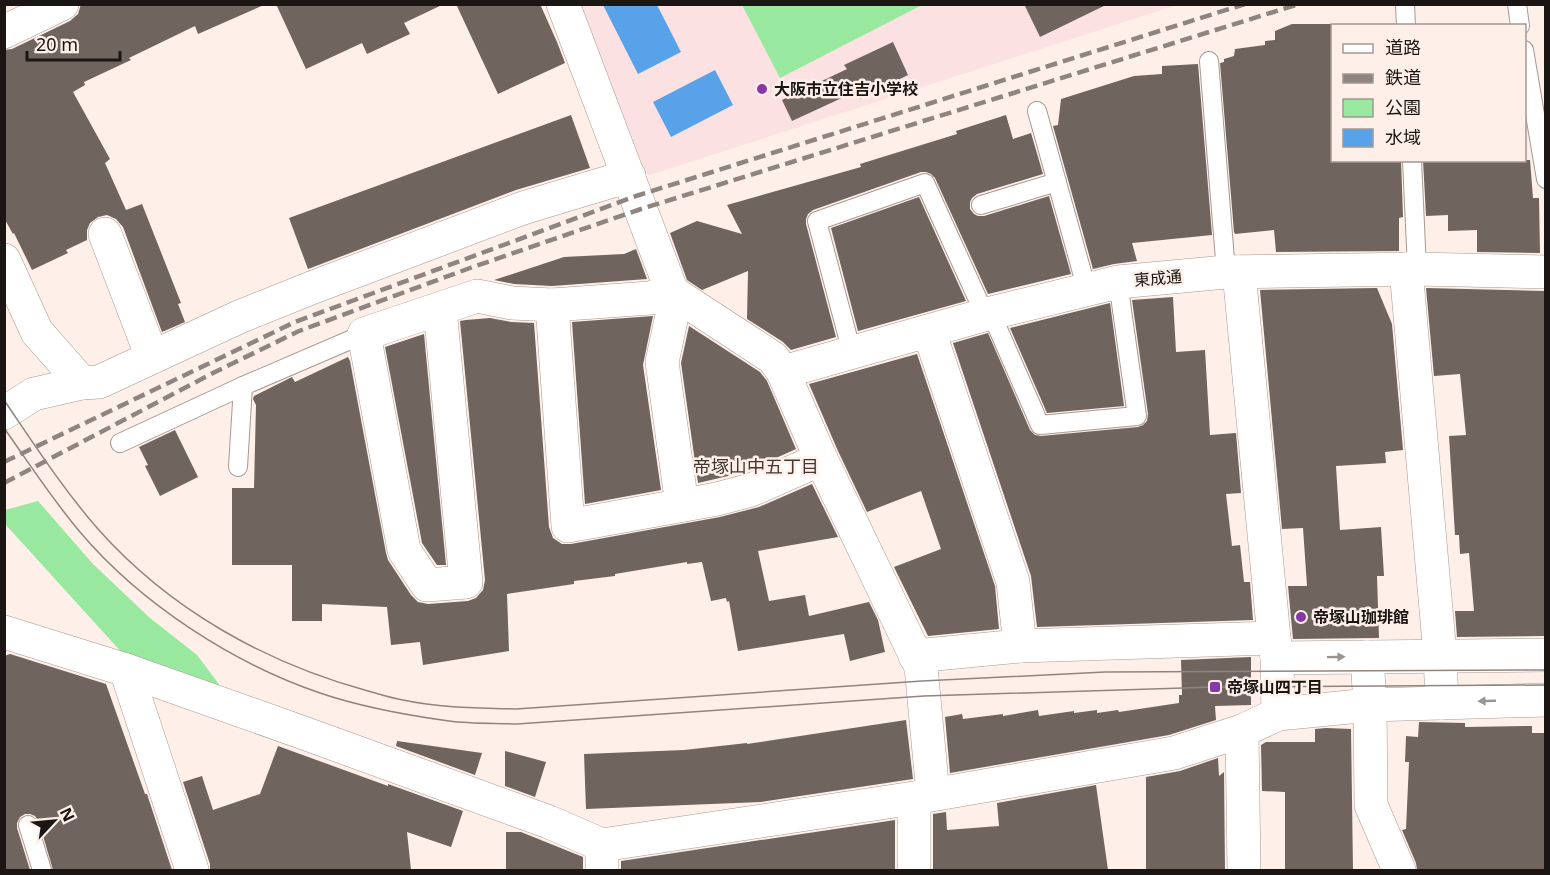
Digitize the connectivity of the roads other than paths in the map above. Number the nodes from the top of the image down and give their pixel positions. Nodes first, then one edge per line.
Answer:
1 (62, 4) edge
2 (563, 4) edge
3 (1405, 4) edge
4 (1517, 4) edge
5 (1406, 24) edge
6 (1520, 24) edge
7 (4, 32) edge
8 (1209, 61) dead end
9 (1526, 62) edge
10 (1037, 111) dead end
11 (1412, 162) edge
12 (628, 176) junction
13 (1545, 178) edge
14 (1057, 182) junction
15 (981, 205) dead end
16 (105, 234) dead end
17 (4, 260) edge
18 (1411, 269) junction
19 (1232, 272) junction
20 (1545, 272) edge
21 (1119, 282) junction
22 (1087, 290) junction
23 (672, 291) junction
24 (552, 305) junction
25 (440, 309) junction
26 (988, 314) junction
27 (929, 331) junction
28 (364, 334) junction
29 (852, 353) junction
30 (152, 357) junction
31 (783, 372) junction
32 (82, 383) junction
33 (243, 386) junction
34 (4, 413) edge
35 (120, 443) dead end
36 (821, 459) junction
37 (238, 466) dead end
38 (682, 505) junction
39 (4, 632) edge
40 (1020, 646) junction
41 (1276, 648) junction
42 (1440, 655) junction
43 (1545, 655) edge
44 (915, 656) junction
45 (1367, 657) junction
46 (126, 670) junction
47 (1545, 700) edge
48 (1442, 703) junction
49 (1370, 705) junction
50 (1278, 714) junction
51 (1242, 731) junction
52 (923, 796) junction
53 (28, 825) dead end
54 (602, 858) edge
55 (42, 870) edge
56 (192, 870) edge
57 (914, 870) edge
58 (1244, 870) edge
59 (1399, 870) edge

1 - 7 street
2 - 12 street
3 - 5 lane
4 - 6 lane
8 - 19 lane
9 - 13 lane
10 - 14 lane
11 - 18 lane
12 - 23 street
12 - 30 street
14 - 15 lane
14 - 22 lane
16 - 30 street
17 - 32 street
18 - 19 street, 東成通
18 - 20 street, 東成通
18 - 42 street
19 - 21 street, 東成通
19 - 41 street
21 - 22 street, 東成通
21 - 26 lane
22 - 26 street, 東成通
23 - 24 street
23 - 31 street
23 - 38 street
24 - 25 street
24 - 38 street
25 - 28 street
25 - 28 street
26 - 27 street, 東成通
26 - 29 lane
27 - 29 street, 東成通
27 - 40 street
28 - 33 lane
29 - 31 street, 東成通
30 - 32 street
31 - 36 street
32 - 34 street
33 - 35 lane
33 - 37 lane
36 - 38 street
36 - 44 street
39 - 46 street
40 - 41 street
40 - 44 street
41 -> 45 street
41 - 50 street
42 - 43 street
42 - 45 street
42 - 48 street
44 - 52 street
45 - 49 street
46 - 54 street
46 - 56 street
47 -> 48 street
48 - 49 street
49 - 50 street
49 - 59 street
50 - 51 street
51 - 52 street
51 - 58 street
52 - 54 street
52 - 57 street
53 - 55 lane

